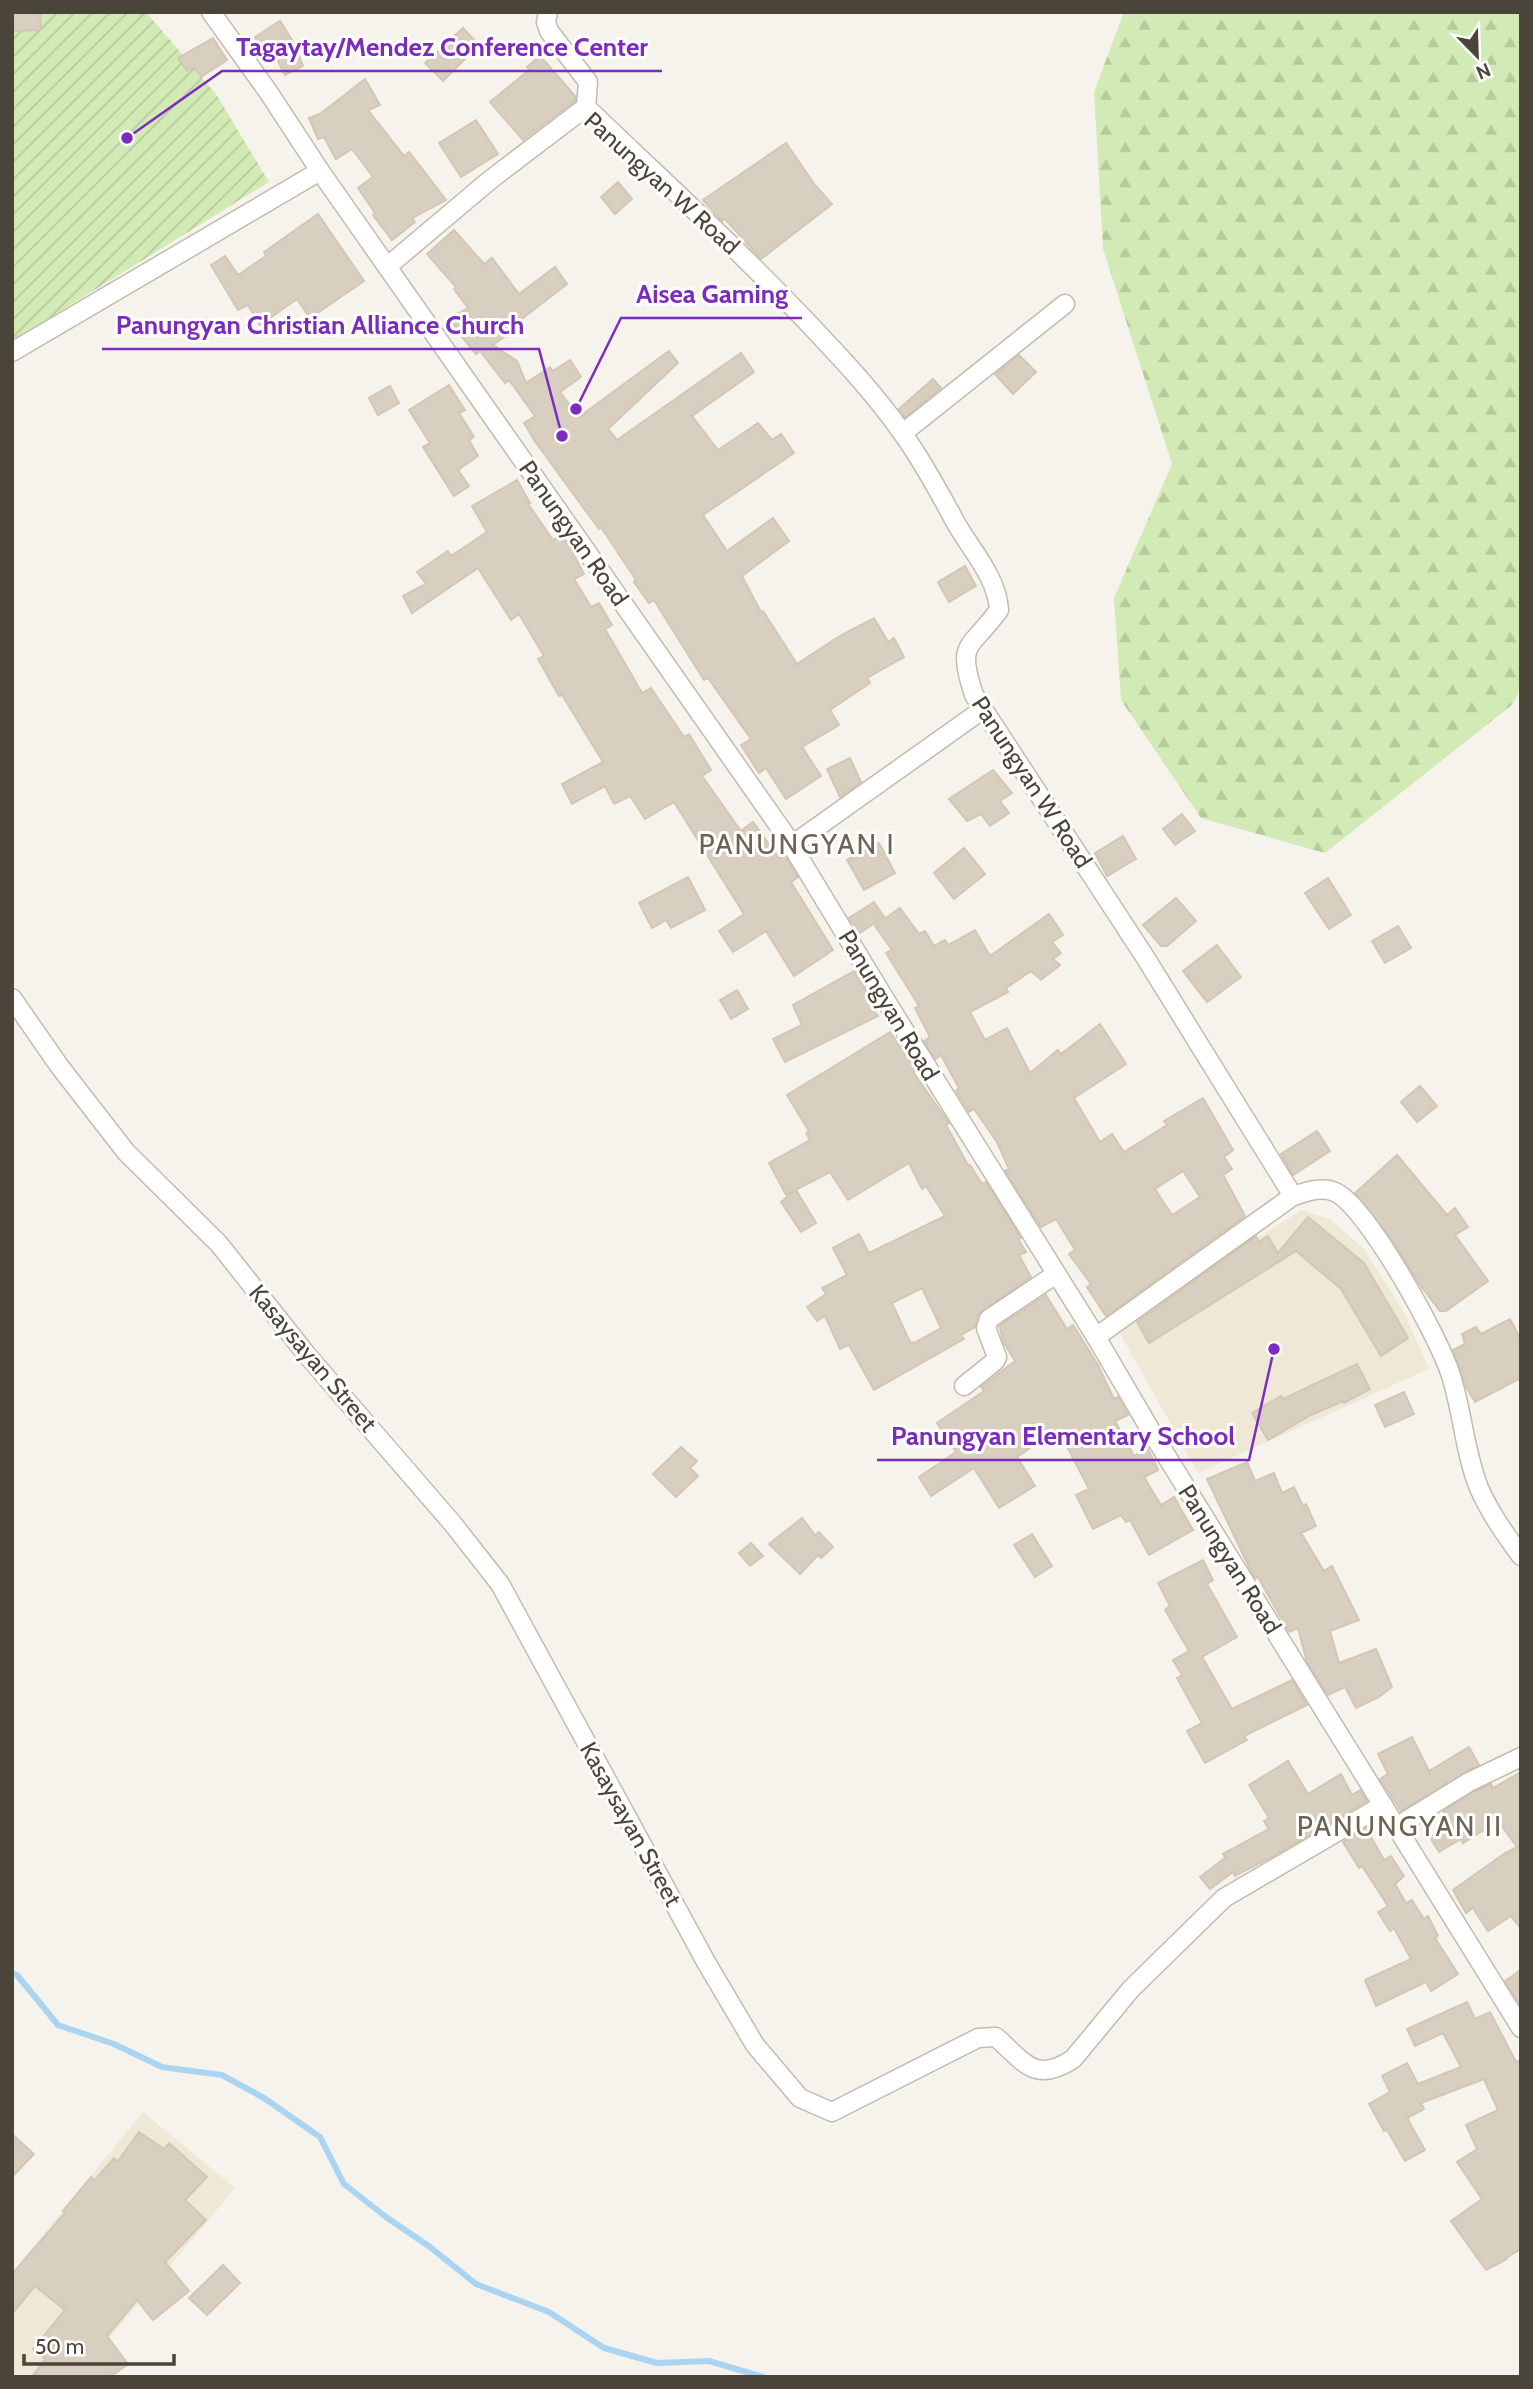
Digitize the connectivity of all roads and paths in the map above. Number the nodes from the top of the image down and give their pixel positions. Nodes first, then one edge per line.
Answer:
1 (211, 12) edge
2 (548, 12) edge
3 (586, 107) junction
4 (320, 171) junction
5 (388, 266) junction
6 (1065, 303) dead end
7 (12, 352) edge
8 (903, 433) junction
9 (982, 710) junction
10 (792, 845) junction
11 (12, 998) edge
12 (1293, 1196) junction
13 (1056, 1274) junction
14 (1096, 1337) junction
15 (964, 1386) dead end
16 (1521, 1556) edge
17 (1521, 1757) edge
18 (1383, 1805) junction
19 (1396, 1827) junction
20 (1521, 2028) edge

1 - 4 street, Panungyan Road
2 - 3 street
3 - 5 street, Panungyan W Road
3 - 8 street, Panungyan W Road
4 - 5 street, Panungyan Road
4 - 7 street
5 - 10 street, Panungyan Road
6 - 8 street
8 - 9 street, Panungyan W Road
9 - 10 street
9 - 12 street, Panungyan W Road
10 - 13 street, Panungyan Road
11 - 18 street, Kasaysayan Street
12 - 14 street
12 - 16 street
13 - 14 street, Panungyan Road
13 - 15 street
14 - 18 street, Panungyan Road
17 - 19 street
18 - 19 street, Panungyan Road
19 - 20 street, Panungyan Road

